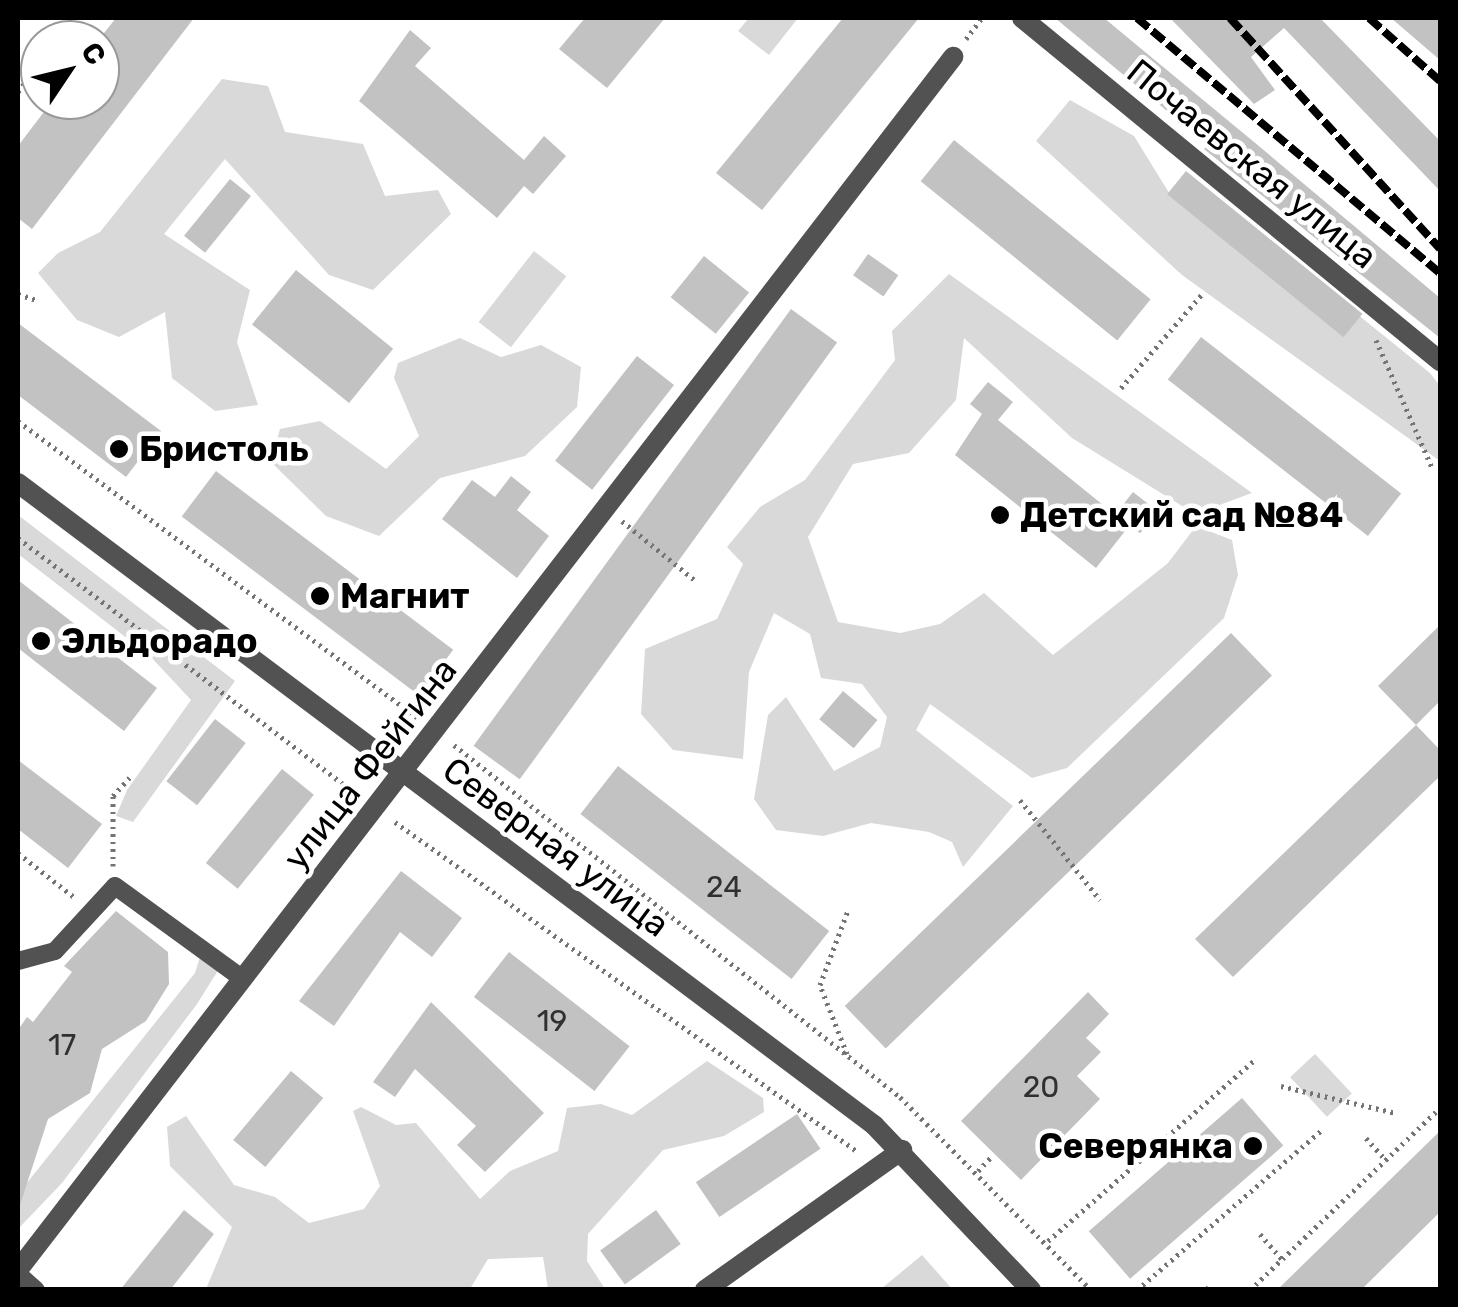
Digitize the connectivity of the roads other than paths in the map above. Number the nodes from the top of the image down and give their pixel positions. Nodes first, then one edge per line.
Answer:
1 (1022, 18) edge
2 (953, 57) dead end
3 (1440, 361) edge
4 (18, 484) edge
5 (402, 772) junction
6 (18, 961) edge
7 (243, 979) junction
8 (902, 1150) junction
9 (20, 1263) edge
10 (36, 1290) edge
11 (704, 1290) edge
12 (1032, 1290) edge

1 - 3 street, Почаевская улица
2 - 5 street, улица Фейгина
4 - 5 street, Северная улица
5 - 7 street, улица Фейгина
5 - 8 street, Северная улица
6 - 7 lane
7 - 9 street, улица Фейгина
8 - 11 street
8 - 12 street, Северная улица
9 - 10 lane

